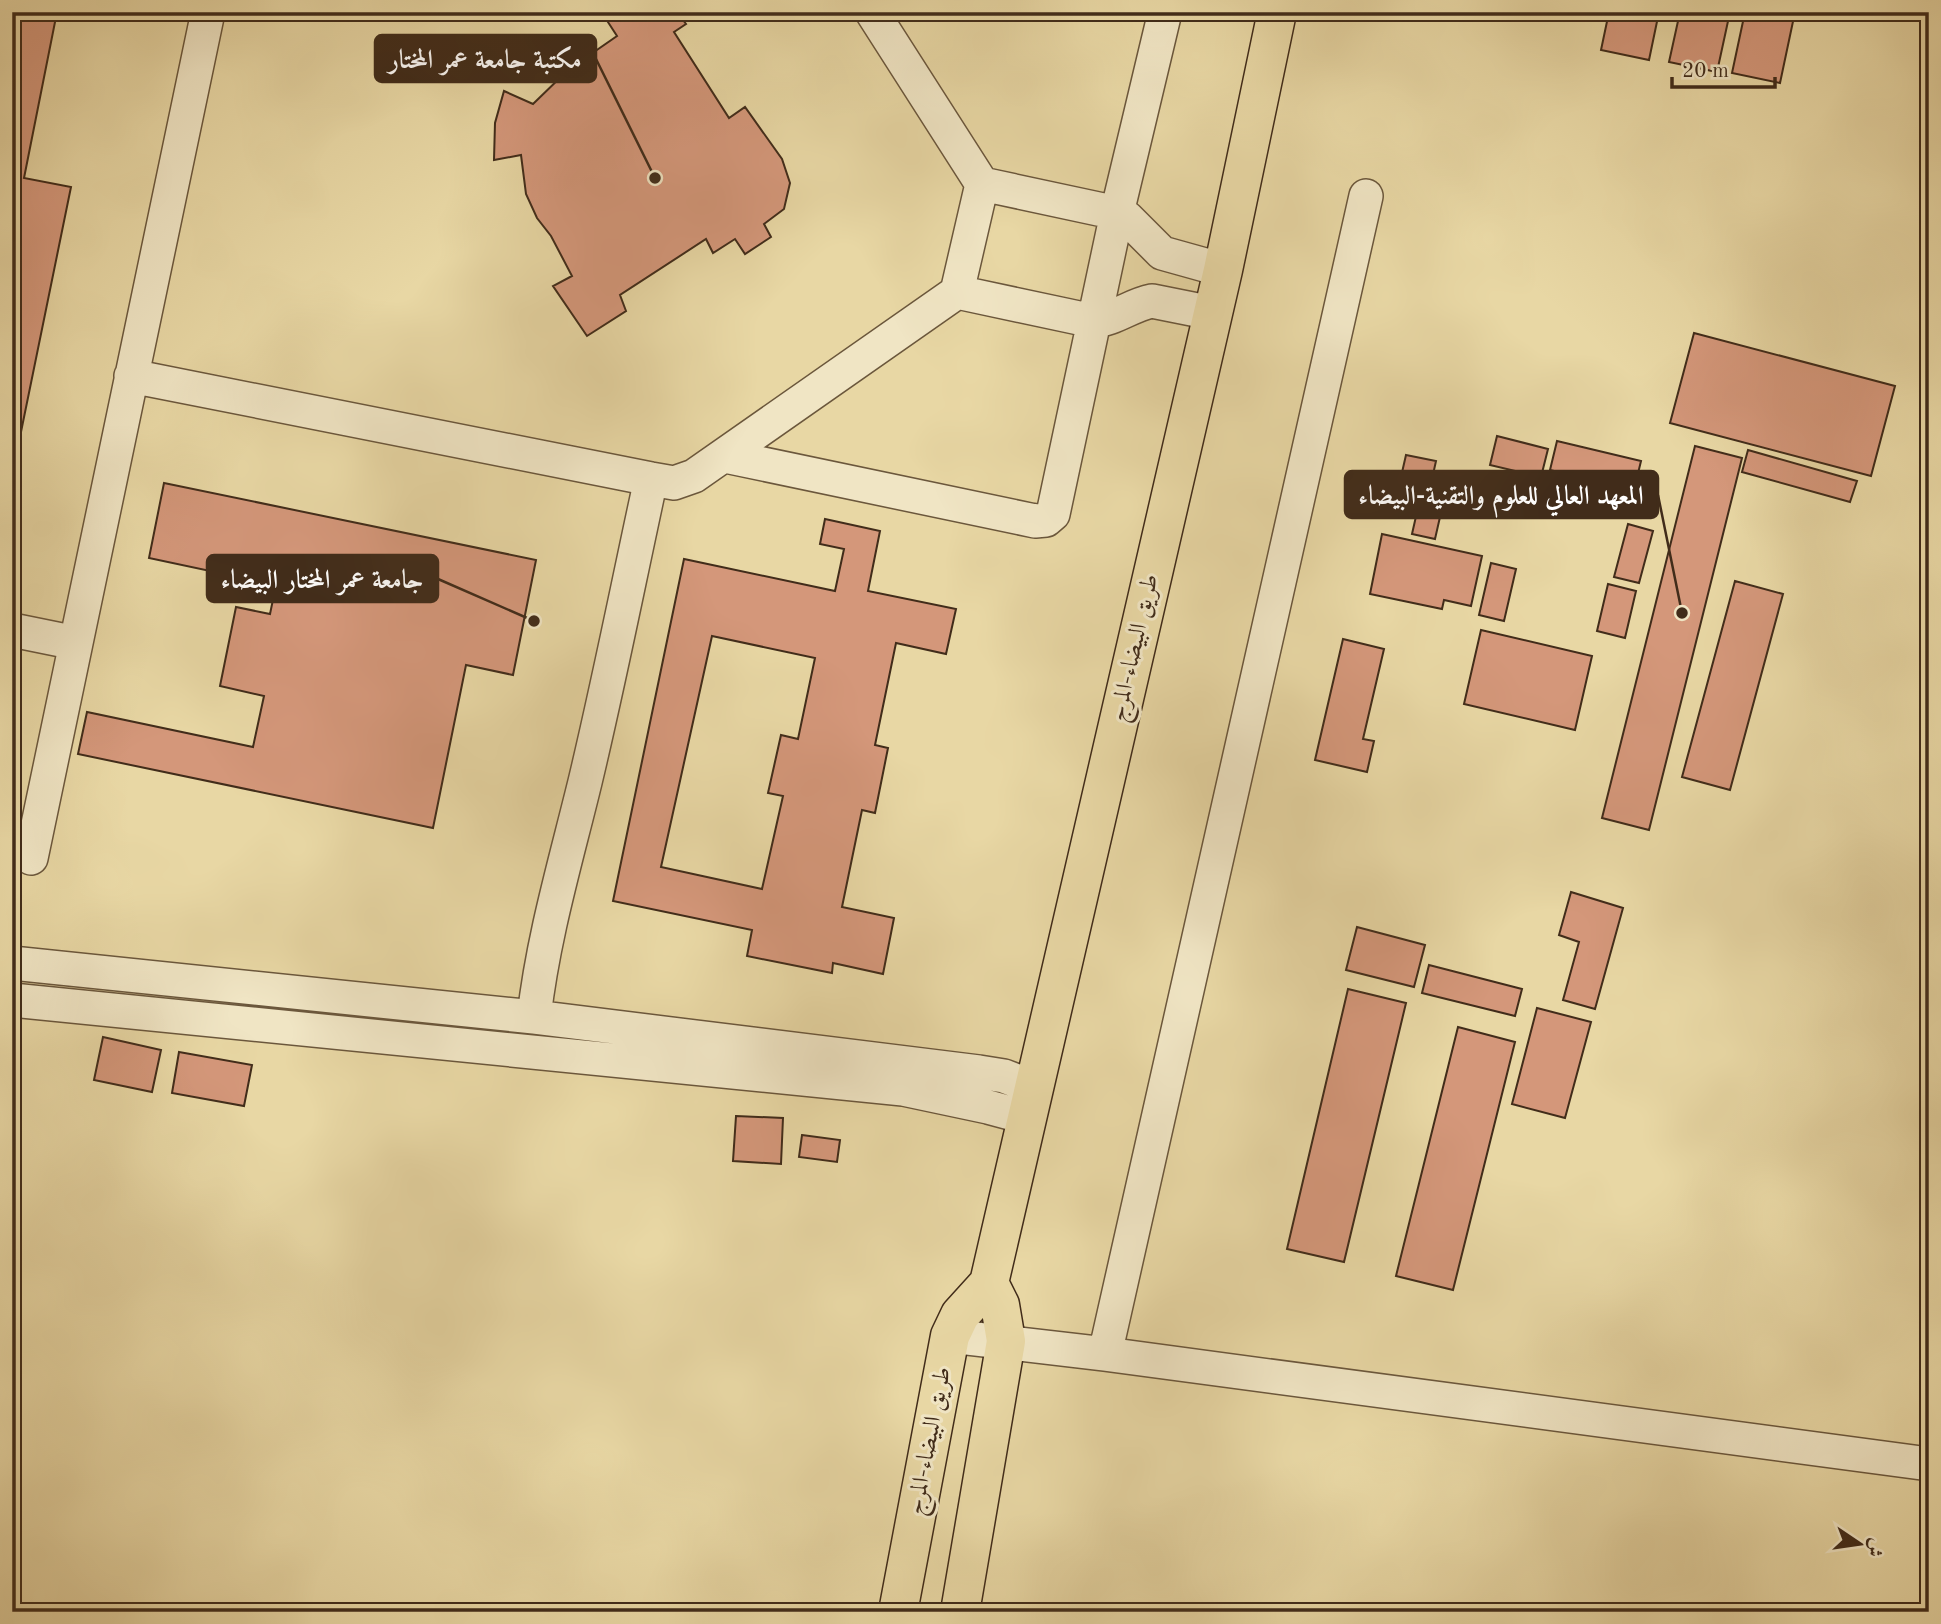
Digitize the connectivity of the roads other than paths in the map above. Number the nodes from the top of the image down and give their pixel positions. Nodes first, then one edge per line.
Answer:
1 (208, 12) edge
2 (872, 12) edge
3 (1165, 12) edge
4 (1277, 12) edge
5 (982, 184) junction
6 (1366, 195) dead end
7 (1117, 213) junction
8 (1223, 270) junction
9 (957, 292) junction
10 (1212, 313) junction
11 (1093, 321) junction
12 (131, 376) junction
13 (725, 456) junction
14 (651, 480) junction
15 (12, 630) edge
16 (76, 643) junction
17 (31, 858) dead end
18 (12, 962) edge
19 (12, 1000) edge
20 (534, 1017) junction
21 (1029, 1102) junction
22 (989, 1283) junction
23 (950, 1336) junction
24 (1006, 1341) junction
25 (1105, 1354) junction
26 (1929, 1464) edge
27 (898, 1612) edge
28 (960, 1612) edge

1 - 12 street
2 - 5 street
3 - 7 street
4 - 8 highway, طريق البيضاء-المرج
5 - 7 street
5 - 9 street
6 - 25 street
7 - 8 street
7 - 11 street
8 - 10 highway, طريق البيضاء-المرج
9 - 11 street
9 - 13 street
10 - 11 street
10 - 21 highway, طريق البيضاء-المرج
11 - 13 street
12 - 14 street
12 - 16 street
13 - 14 street
14 - 20 street
15 - 16 street
16 - 17 street
18 - 20 street
19 - 21 street
20 - 21 street
21 - 22 highway, طريق البيضاء-المرج
22 - 23 highway, طريق البيضاء-المرج
22 - 24 highway
23 - 24 street
23 - 27 highway, طريق البيضاء-المرج
24 - 25 street
24 - 28 highway
25 - 26 street

